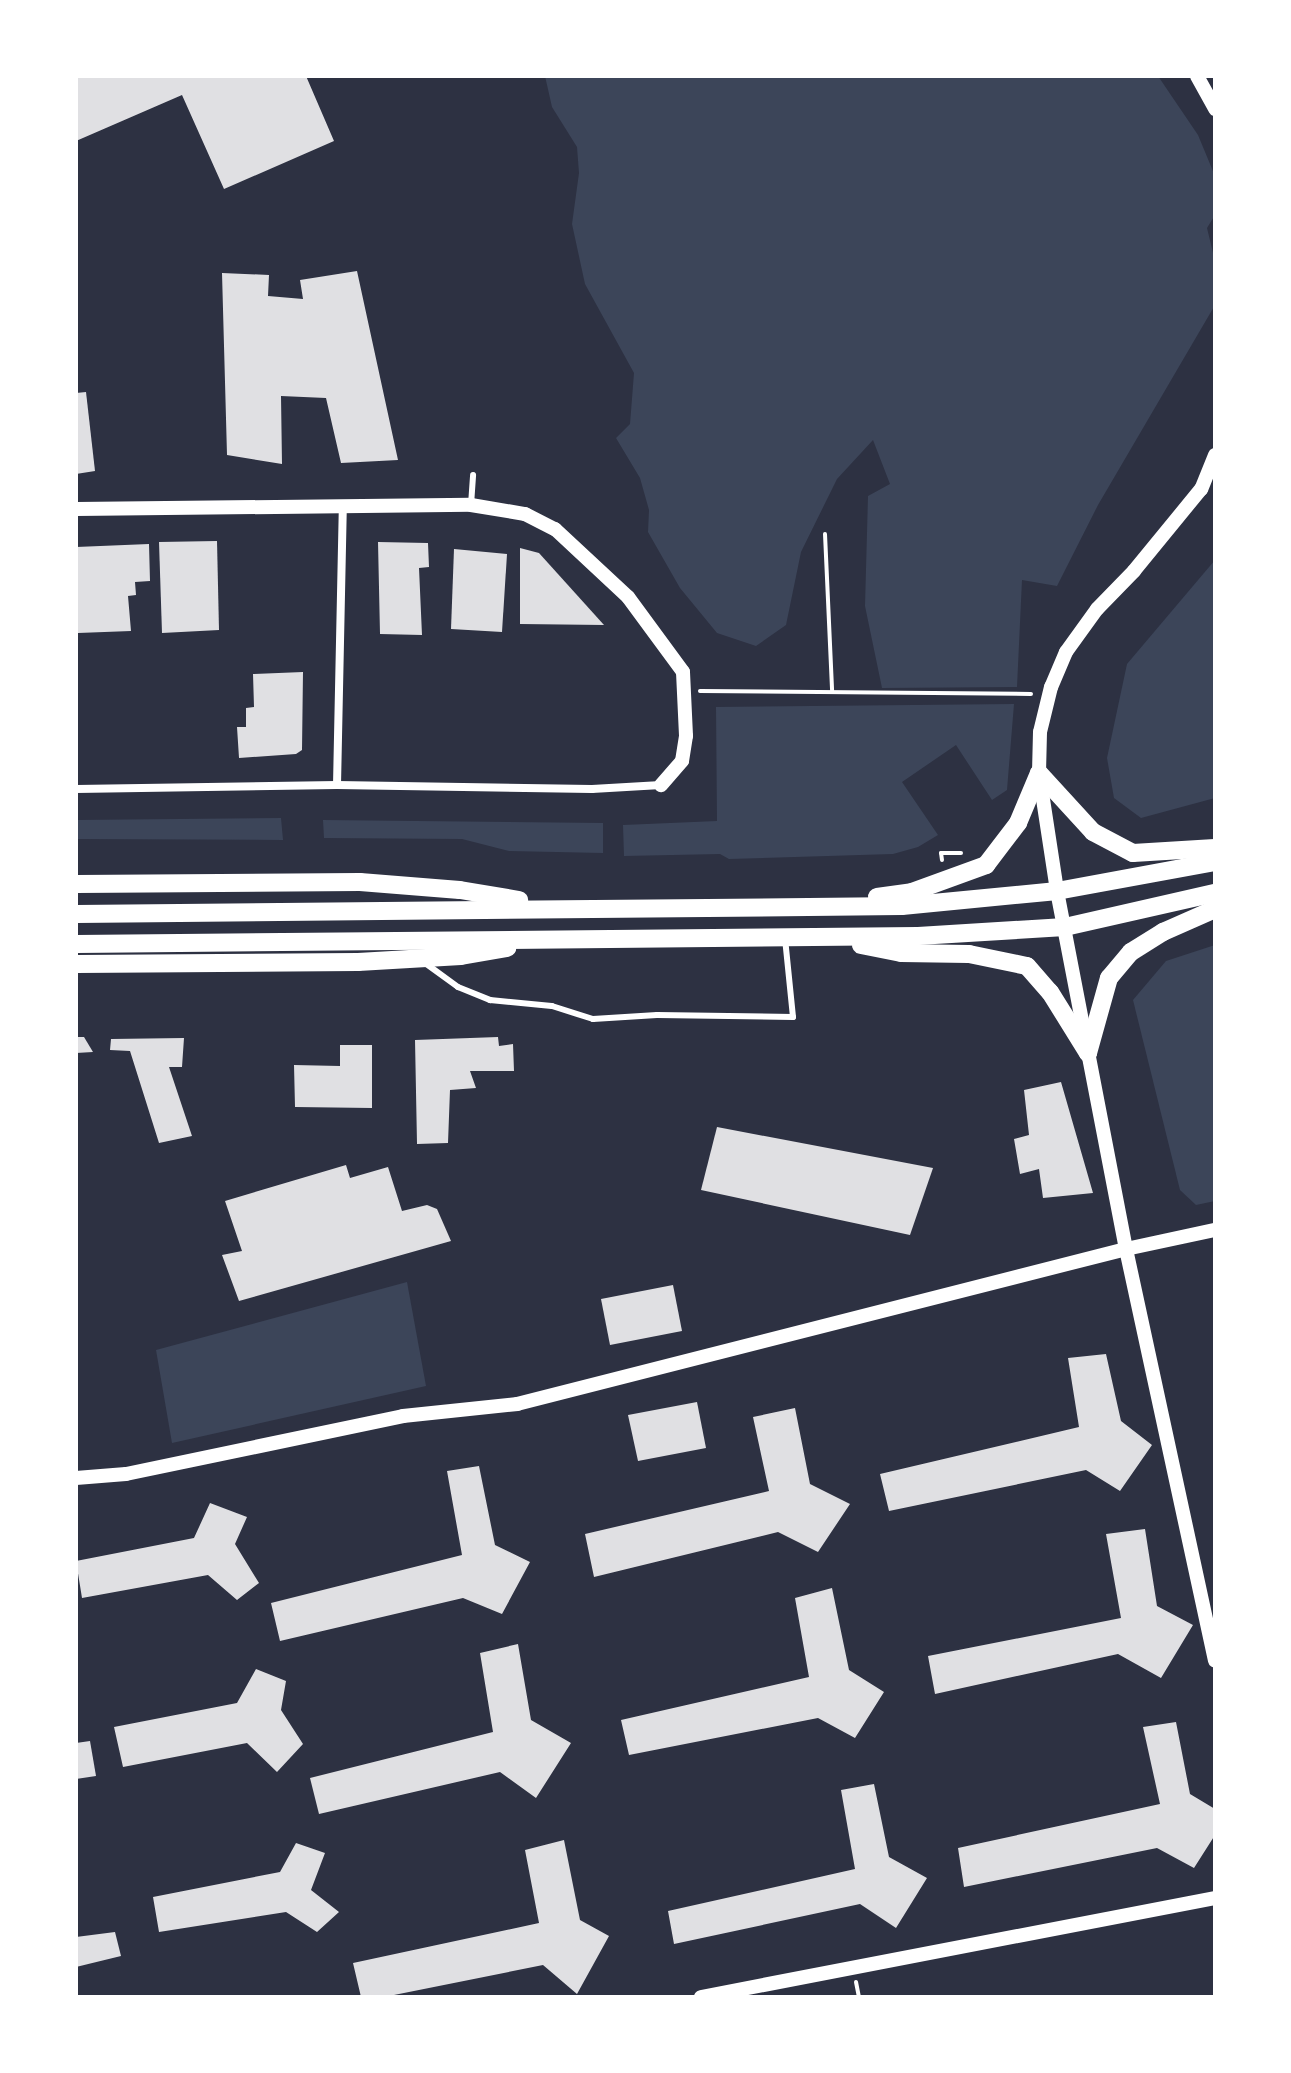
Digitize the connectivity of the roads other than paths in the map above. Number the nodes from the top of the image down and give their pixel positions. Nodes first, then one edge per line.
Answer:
1 (1197, 76) edge
2 (1215, 109) edge
3 (1215, 455) edge
4 (473, 475) dead end
5 (471, 505) junction
6 (343, 508) junction
7 (76, 509) edge
8 (1039, 773) junction
9 (337, 785) junction
10 (661, 785) joint
11 (76, 789) edge
12 (1215, 848) edge
13 (1215, 862) edge
14 (76, 884) edge
15 (1057, 891) junction
16 (1215, 893) edge
17 (819, 907) junction
18 (565, 908) junction
19 (1215, 909) edge
20 (76, 914) edge
21 (1065, 927) junction
22 (785, 938) junction
23 (831, 938) junction
24 (565, 939) junction
25 (76, 944) edge
26 (420, 958) junction
27 (76, 964) edge
28 (1088, 1053) junction
29 (1215, 1230) edge
30 (1126, 1249) junction
31 (76, 1478) edge
32 (1215, 1660) edge
33 (1215, 1898) edge
34 (701, 1997) edge

1 - 2 street
3 - 8 street
4 - 5 lane
5 - 6 street
5 - 10 street
6 - 7 street
6 - 9 street
8 - 12 highway
8 - 15 street
8 - 17 highway
9 - 10 street
9 - 11 street
13 - 15 highway
14 - 18 highway
15 - 17 highway
15 - 21 street
16 - 21 highway
17 - 18 highway
18 - 20 highway
19 - 28 highway
21 - 23 highway
21 - 28 street
22 - 23 highway
22 - 24 highway
22 - 26 lane
23 - 28 highway
24 - 25 highway
24 - 26 highway
26 - 27 highway
28 - 30 street
29 - 30 street
30 - 31 street
30 - 32 street
33 - 34 street

